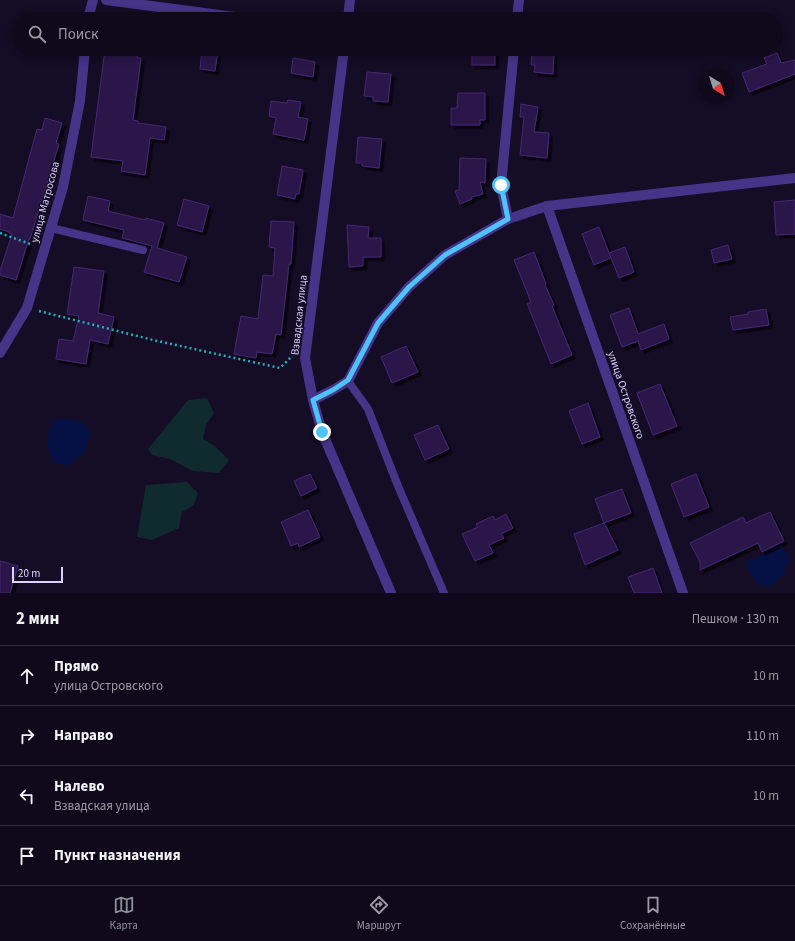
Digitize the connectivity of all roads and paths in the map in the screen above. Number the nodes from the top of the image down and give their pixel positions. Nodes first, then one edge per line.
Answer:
1 (93, 0) edge
2 (106, 0) edge
3 (350, 0) edge
4 (519, 0) edge
5 (90, 12) edge
6 (197, 12) edge
7 (349, 12) edge
8 (518, 12) edge
9 (83, 56) edge
10 (343, 56) edge
11 (513, 56) edge
12 (795, 178) edge
13 (546, 206) junction
14 (508, 219) junction
15 (51, 228) junction
16 (0, 233) edge
17 (45, 249) junction
18 (143, 250) dead end
19 (27, 308) junction
20 (0, 353) edge
21 (305, 358) junction
22 (348, 380) junction
23 (313, 400) junction
24 (391, 593) edge
25 (444, 593) edge
26 (683, 593) edge

1 - 5 street
2 - 6 street
3 - 7 street
4 - 8 street
9 - 15 street, улица Матросова
10 - 21 street, Взвадская улица
11 - 14 street
12 - 13 street
13 - 14 street
13 - 26 street, улица Островского
14 - 22 street
15 - 17 street, улица Матросова
15 - 18 lane
16 - 17 path
17 - 19 street, улица Матросова
19 - 20 street, улица Матросова
19 - 21 path
21 - 23 street, Взвадская улица
22 - 23 street
22 - 25 lane
23 - 24 street, Взвадская улица

